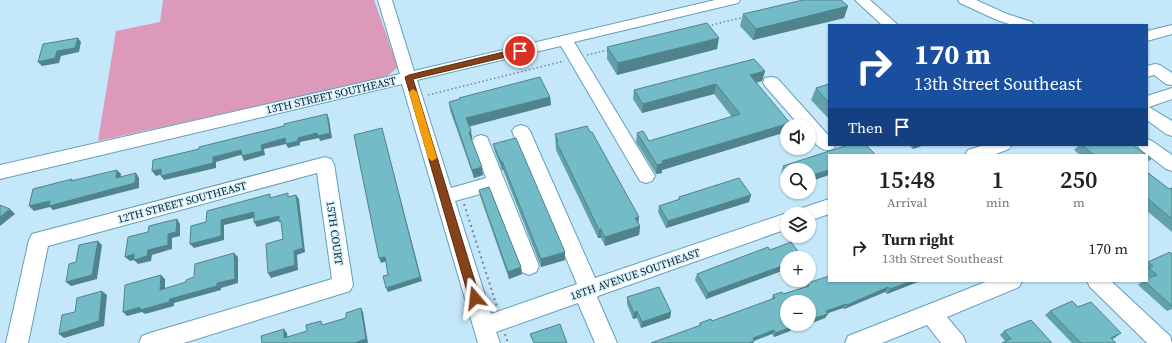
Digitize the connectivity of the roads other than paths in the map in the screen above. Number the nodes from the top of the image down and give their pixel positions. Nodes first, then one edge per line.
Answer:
1 (385, 0) edge
2 (732, 0) edge
3 (862, 0) edge
4 (965, 0) edge
5 (890, 24) edge
6 (1024, 24) edge
7 (1172, 29) edge
8 (1148, 36) edge
9 (565, 40) junction
10 (1148, 72) edge
11 (409, 77) junction
12 (1172, 80) edge
13 (771, 82) dead end
14 (1172, 93) edge
15 (1148, 102) edge
16 (1148, 113) edge
17 (1172, 130) edge
18 (521, 131) dead end
19 (481, 141) dead end
20 (827, 146) dead end
21 (1000, 146) edge
22 (1147, 146) edge
23 (977, 154) edge
24 (325, 164) joint
25 (1172, 164) edge
26 (0, 172) edge
27 (646, 176) dead end
28 (497, 182) junction
29 (452, 195) junction
30 (828, 206) edge
31 (816, 211) edge
32 (780, 223) edge
33 (529, 266) dead end
34 (1009, 282) edge
35 (1098, 282) edge
36 (587, 291) junction
37 (931, 313) junction
38 (491, 330) edge
39 (17, 343) edge
40 (150, 343) edge
41 (606, 343) edge
42 (856, 343) edge
43 (955, 343) edge
44 (1162, 343) edge

1 - 11 street
2 - 9 street, 13TH STREET SOUTHEAST
3 - 5 street
4 - 6 street
7 - 8 street
9 - 11 street, 13TH STREET SOUTHEAST
9 - 27 street
10 - 12 street
11 - 26 street, 13TH STREET SOUTHEAST
11 - 29 street
13 - 20 street
14 - 15 street
16 - 17 street
18 - 36 street
19 - 28 street
21 - 23 street
22 - 25 street
24 - 39 street, 12TH STREET SOUTHEAST
24 - 40 street, 15TH COURT
28 - 29 street
28 - 33 street
29 - 38 street
30 - 31 street
32 - 36 street, 18TH AVENUE SOUTHEAST
34 - 37 street
35 - 44 street
36 - 38 street, 18TH AVENUE SOUTHEAST
36 - 41 street
37 - 42 street
37 - 43 street

